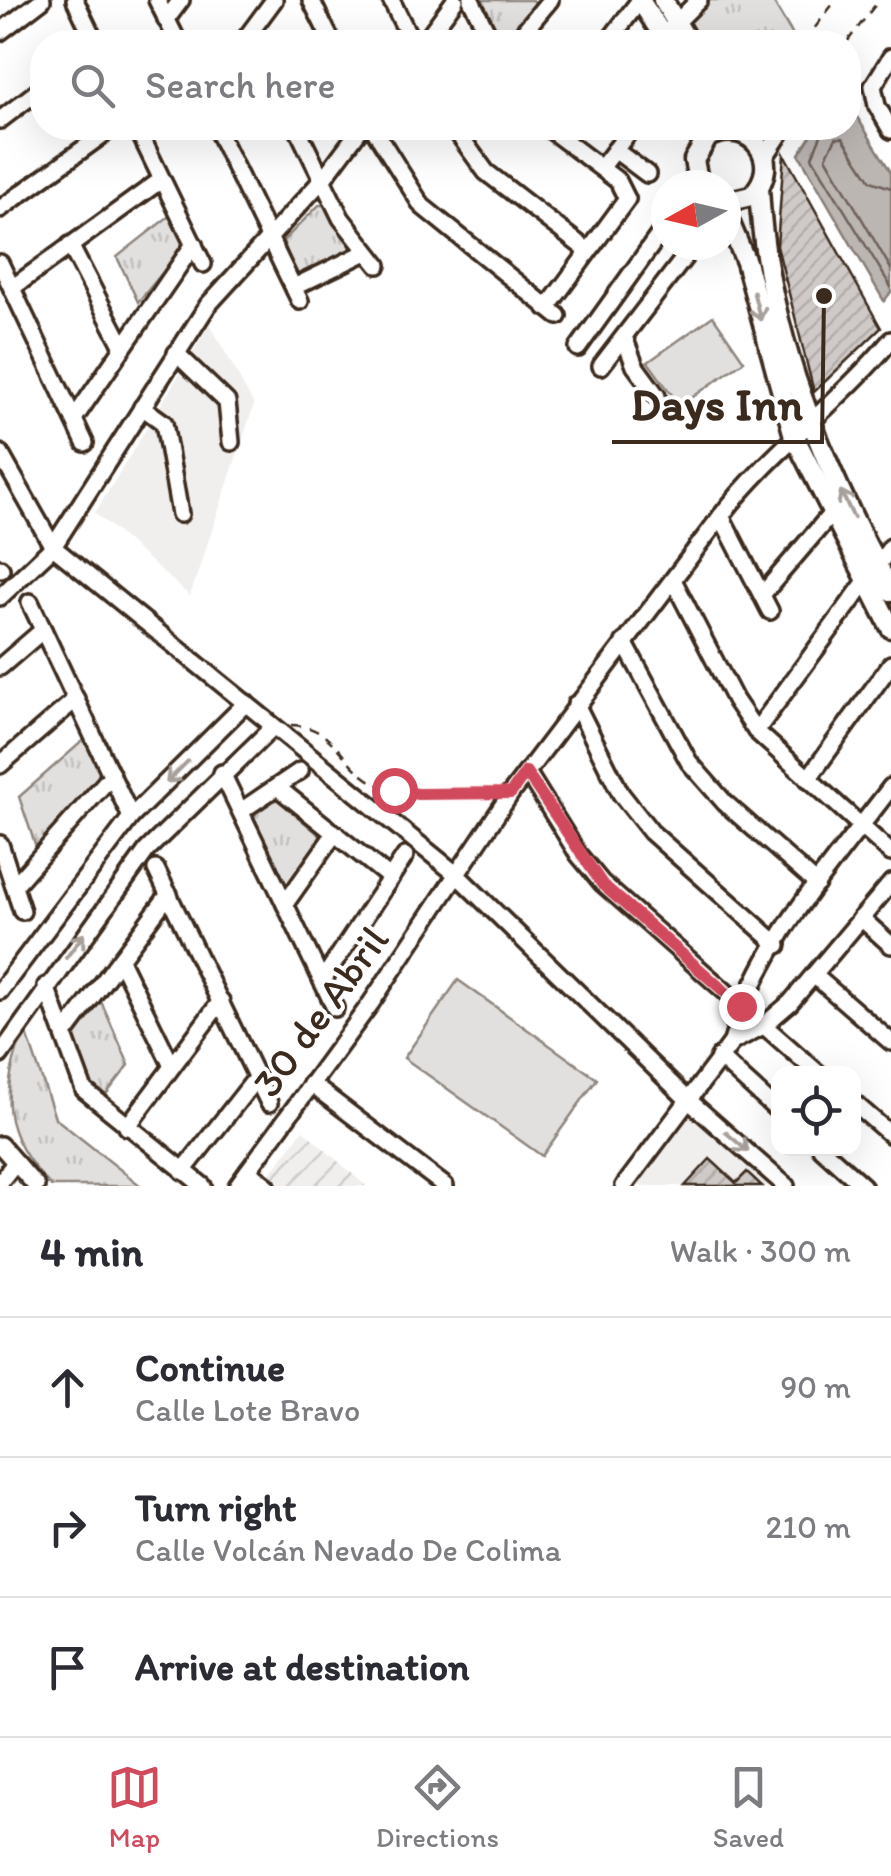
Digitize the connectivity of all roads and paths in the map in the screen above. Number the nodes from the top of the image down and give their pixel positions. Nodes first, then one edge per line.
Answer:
1 (42, 0) edge
2 (75, 0) edge
3 (156, 0) edge
4 (181, 0) edge
5 (274, 0) edge
6 (311, 0) edge
7 (391, 0) edge
8 (455, 0) edge
9 (472, 0) edge
10 (550, 0) edge
11 (640, 0) edge
12 (663, 0) edge
13 (699, 0) edge
14 (836, 0) edge
15 (879, 0) edge
16 (166, 20) junction
17 (89, 30) edge
18 (171, 30) edge
19 (254, 30) edge
20 (326, 30) edge
21 (406, 30) edge
22 (433, 30) edge
23 (486, 30) edge
24 (525, 30) edge
25 (617, 30) edge
26 (666, 30) edge
27 (668, 30) edge
28 (672, 30) edge
29 (813, 30) edge
30 (856, 30) edge
31 (0, 32) edge
32 (891, 57) edge
33 (30, 97) edge
34 (0, 120) edge
35 (891, 130) edge
36 (96, 140) edge
37 (143, 140) edge
38 (222, 140) edge
39 (302, 140) edge
40 (352, 140) edge
41 (381, 140) edge
42 (463, 140) edge
43 (565, 140) edge
44 (623, 140) edge
45 (693, 140) edge
46 (752, 140) edge
47 (777, 140) edge
48 (615, 150) junction
49 (766, 158) junction
50 (602, 167) junction
51 (694, 170) edge
52 (646, 174) dead end
53 (323, 178) junction
54 (161, 180) junction
55 (759, 188) junction
56 (741, 201) edge
57 (0, 210) edge
58 (270, 238) junction
59 (194, 244) junction
60 (70, 245) junction
61 (651, 246) edge
62 (741, 250) edge
63 (366, 252) junction
64 (588, 252) junction
65 (682, 260) edge
66 (0, 264) edge
67 (203, 264) dead end
68 (378, 264) dead end
69 (12, 288) junction
70 (624, 336) junction
71 (891, 340) edge
72 (122, 345) junction
73 (578, 348) dead end
74 (176, 353) junction
75 (601, 366) dead end
76 (657, 396) dead end
77 (142, 407) junction
78 (74, 419) junction
79 (810, 423) junction
80 (794, 436) junction
81 (85, 442) dead end
82 (231, 442) dead end
83 (0, 454) edge
84 (180, 514) dead end
85 (831, 514) junction
86 (721, 516) junction
87 (53, 547) junction
88 (891, 547) edge
89 (872, 573) junction
90 (673, 580) junction
91 (891, 591) edge
92 (762, 595) junction
93 (0, 597) edge
94 (30, 602) dead end
95 (770, 611) dead end
96 (891, 628) edge
97 (44, 630) junction
98 (624, 642) junction
99 (891, 664) edge
100 (0, 668) edge
101 (76, 699) junction
102 (246, 702) junction
103 (576, 704) junction
104 (273, 727) junction
105 (756, 731) junction
106 (0, 765) edge
107 (300, 772) dead end
108 (526, 772) junction
109 (222, 773) junction
110 (112, 775) junction
111 (808, 779) junction
112 (278, 787) junction
113 (891, 787) edge
114 (511, 793) junction
115 (241, 811) junction
116 (131, 817) junction
117 (862, 826) junction
118 (335, 834) junction
119 (0, 844) edge
120 (891, 852) edge
121 (404, 856) dead end
122 (156, 869) dead end
123 (456, 874) junction
124 (390, 878) junction
125 (891, 883) edge
126 (816, 884) junction
127 (14, 886) junction
128 (169, 894) junction
129 (285, 904) junction
130 (22, 911) dead end
131 (861, 918) junction
132 (778, 944) junction
133 (891, 945) edge
134 (120, 960) junction
135 (815, 976) junction
136 (322, 981) junction
137 (46, 986) junction
138 (0, 991) edge
139 (221, 1001) junction
140 (741, 1006) junction
141 (335, 1008) dead end
142 (763, 1026) junction
143 (65, 1033) junction
144 (732, 1042) junction
145 (891, 1042) edge
146 (0, 1055) edge
147 (719, 1058) junction
148 (172, 1066) junction
149 (810, 1066) edge
150 (257, 1077) junction
151 (310, 1084) junction
152 (687, 1098) junction
153 (270, 1102) dead end
154 (771, 1104) edge
155 (861, 1109) edge
156 (128, 1127) junction
157 (891, 1135) edge
158 (0, 1145) edge
159 (830, 1156) edge
160 (14, 1164) junction
161 (248, 1170) junction
162 (183, 1171) junction
163 (0, 1182) edge
164 (262, 1185) edge
165 (36, 1186) edge
166 (202, 1186) edge
167 (236, 1186) edge
168 (446, 1186) edge
169 (624, 1186) edge
170 (786, 1186) edge
171 (863, 1186) edge

1 - 31 street
2 - 17 street
3 - 16 street
4 - 16 street
5 - 19 street
6 - 20 street
7 - 21 street
8 - 22 street
9 - 23 street
10 - 24 street
11 - 25 street
11 - 26 main road
12 - 27 main road
13 - 28 street
14 - 29 path
15 - 30 path
16 - 18 street
32 - 35 street
33 - 34 street
36 - 57 street
37 - 54 street
38 - 58 street
39 - 53 street
40 - 53 street
41 - 64 street
42 - 64 street
43 - 50 street
44 - 48 street
45 - 51 main road
46 - 49 main road
47 - 49 street
48 - 50 street
48 - 52 street
49 - 55 main road
50 - 64 street
53 - 58 street
53 - 63 street
54 - 59 street
54 - 60 street
55 - 56 main road
55 - 79 main road
58 - 63 street
58 - 74 street
59 - 67 street
59 - 72 street
60 - 69 street
60 - 72 street
61 - 73 street
62 -> 80 main road
63 - 68 street
65 - 70 street
66 - 69 street
69 - 78 street
70 - 75 street
70 - 76 street
71 - 79 street, 30 de Abril
72 - 78 street
74 - 77 street
74 - 82 street
77 - 84 street
77 - 87 street
78 - 81 street
79 - 80 street, 30 de Abril
89 -> 79 main road
80 - 85 main road
80 - 86 street, 30 de Abril
83 - 87 street
85 - 89 main road
85 - 92 street
86 - 90 street, 30 de Abril
86 - 92 street
87 - 93 street
87 - 102 street
88 - 89 street
89 - 91 main road
89 - 96 main road
89 - 105 street
90 - 98 street, 30 de Abril
90 - 105 street
92 - 95 street
94 - 97 street
97 - 100 street
97 - 101 street
98 - 103 street, 30 de Abril
98 - 126 street
99 - 111 street
101 - 106 street
101 - 110 street
102 - 104 street
102 -> 116 street
103 - 108 street, 30 de Abril
103 - 132 street
104 - 109 street
104 - 114 path
104 - 123 street
105 - 111 street
107 - 112 street
108 - 114 street, 30 de Abril
108 - 140 street
109 - 115 street
137 -> 109 street
110 - 116 street
110 - 127 street
111 - 117 street
112 - 115 street
112 - 118 street
113 - 117 street
114 - 123 street, 30 de Abril
115 - 129 street
116 - 138 street
117 - 120 street
117 - 126 street
118 - 124 street
118 - 129 street
119 - 127 street
121 - 124 street
122 - 128 street
123 - 151 street, 30 de Abril
123 - 152 street
124 - 136 street
125 - 131 street
126 - 132 street
127 - 130 street
128 - 134 street
128 - 139 street
129 - 136 street
131 - 133 street
131 - 135 street
132 - 140 street
134 - 143 street
134 - 148 street
135 - 142 street
135 - 145 street
136 - 141 street
137 - 143 street
137 - 146 street
139 - 148 street
139 - 150 street
140 - 142 street
140 - 144 street
142 - 144 street
142 - 149 street
143 - 156 street
144 - 147 street
147 - 152 street
147 - 154 street
148 - 156 street
150 - 153 street
150 - 162 street
151 - 161 street, 30 de Abril
151 - 168 street
152 - 169 street
152 -> 170 street
155 - 157 street
156 - 162 street
158 - 160 street
159 - 171 street
160 - 163 street
160 - 165 street
161 - 164 street
161 - 167 street, 30 de Abril
162 - 166 street

